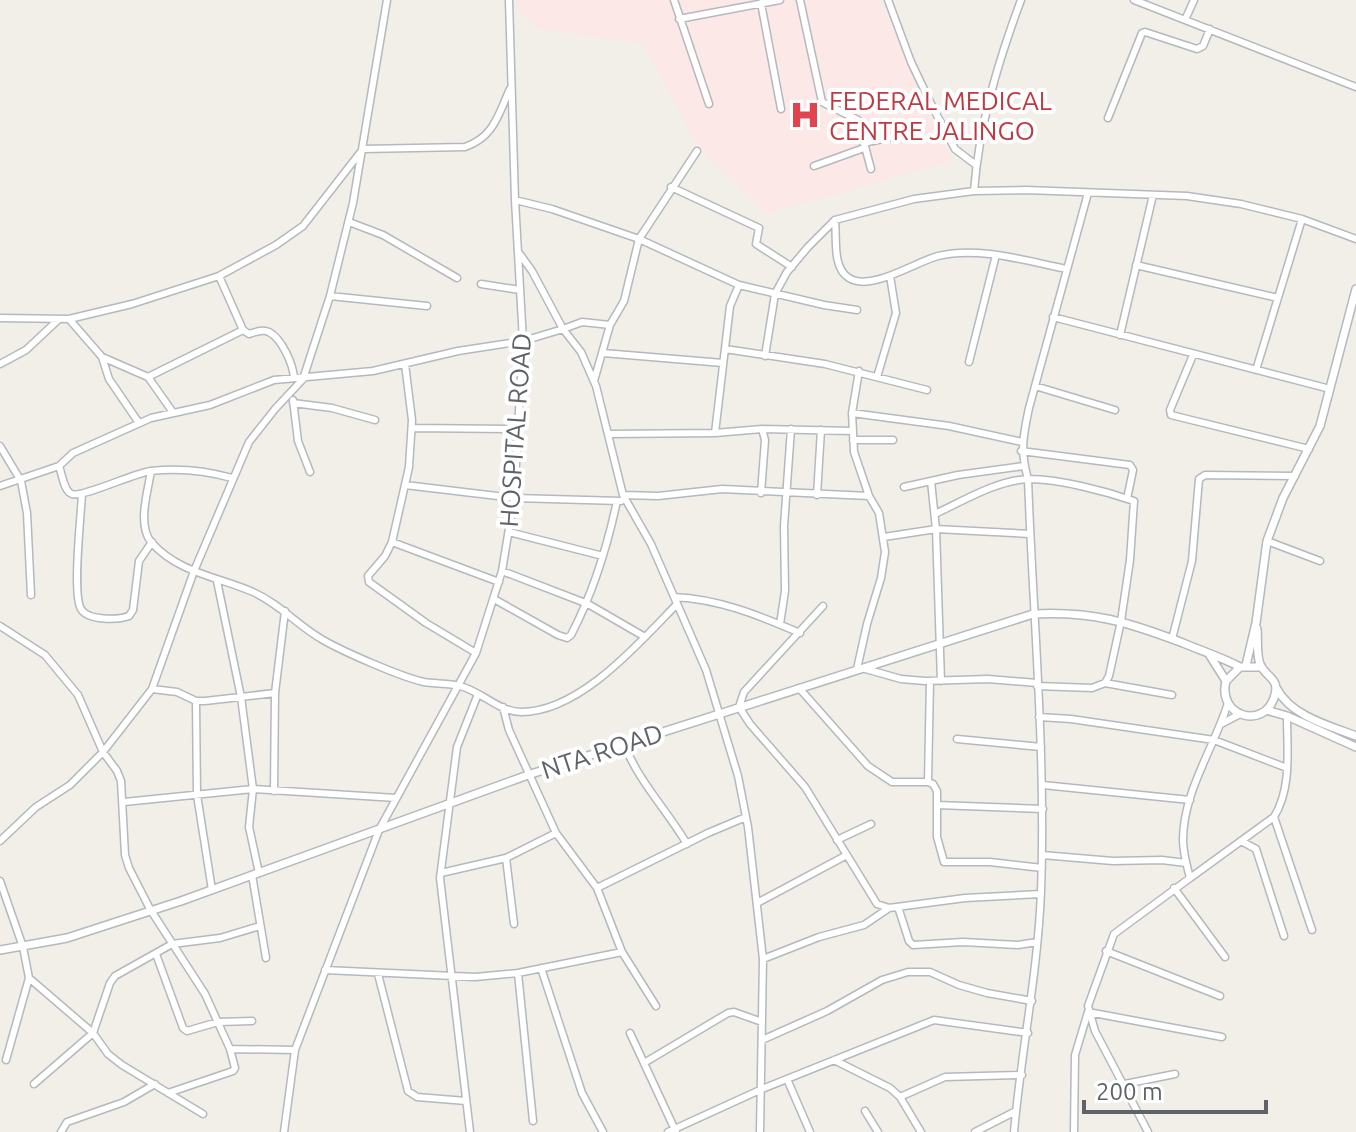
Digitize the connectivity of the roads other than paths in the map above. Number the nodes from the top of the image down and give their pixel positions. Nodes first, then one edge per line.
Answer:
1 (387, 0) edge
2 (509, 0) edge
3 (674, 0) edge
4 (780, 0) edge
5 (800, 0) edge
6 (888, 0) edge
7 (1021, 0) edge
8 (1134, 0) edge
9 (1194, 0) edge
10 (1145, 2) edge
11 (761, 3) junction
12 (679, 19) junction
13 (1185, 20) junction
14 (1210, 29) junction
15 (1356, 87) edge
16 (510, 88) junction
17 (709, 104) dead end
18 (781, 109) dead end
19 (1108, 118) dead end
20 (911, 133) dead end
21 (864, 145) junction
22 (363, 149) junction
23 (697, 151) dead end
24 (976, 165) junction
25 (814, 166) dead end
26 (871, 169) dead end
27 (671, 187) junction
28 (974, 191) junction
29 (1088, 193) junction
30 (1153, 195) junction
31 (515, 200) junction
32 (1302, 219) junction
33 (835, 220) junction
34 (349, 222) junction
35 (639, 239) junction
36 (1356, 239) edge
37 (517, 251) junction
38 (996, 255) junction
39 (1136, 265) junction
40 (792, 267) junction
41 (1067, 269) junction
42 (219, 276) junction
43 (890, 276) junction
44 (457, 278) dead end
45 (481, 284) dead end
46 (739, 285) junction
47 (1356, 289) edge
48 (520, 290) junction
49 (775, 294) junction
50 (330, 296) junction
51 (1278, 298) junction
52 (427, 306) dead end
53 (857, 310) dead end
54 (1053, 317) junction
55 (0, 318) edge
56 (69, 319) junction
57 (58, 320) junction
58 (610, 325) junction
59 (563, 329) junction
60 (243, 330) junction
61 (1120, 335) junction
62 (523, 341) junction
63 (725, 349) junction
64 (603, 353) junction
65 (1193, 355) junction
66 (765, 356) junction
67 (102, 357) junction
68 (969, 362) dead end
69 (723, 363) junction
70 (0, 364) edge
71 (405, 364) junction
72 (1256, 370) junction
73 (859, 371) junction
74 (148, 377) junction
75 (877, 377) junction
76 (294, 378) junction
77 (303, 379) junction
78 (594, 381) junction
79 (1035, 386) junction
80 (1330, 389) junction
81 (927, 390) dead end
82 (292, 393) junction
83 (293, 403) junction
84 (1115, 410) dead end
85 (172, 411) junction
86 (852, 413) junction
87 (375, 420) dead end
88 (139, 423) junction
89 (412, 428) junction
90 (518, 429) junction
91 (762, 429) junction
92 (791, 429) junction
93 (821, 430) junction
94 (853, 431) junction
95 (715, 433) junction
96 (609, 434) junction
97 (853, 440) junction
98 (893, 440) dead end
99 (1022, 442) junction
100 (0, 448) edge
101 (1309, 449) junction
102 (1021, 451) junction
103 (59, 466) junction
104 (1024, 466) junction
105 (151, 471) junction
106 (310, 472) dead end
107 (1295, 476) junction
108 (232, 478) junction
109 (1028, 479) junction
110 (21, 481) junction
111 (931, 481) junction
112 (405, 485) junction
113 (0, 486) edge
114 (904, 487) dead end
115 (761, 493) junction
116 (82, 494) junction
117 (785, 494) junction
118 (817, 495) junction
119 (869, 496) junction
120 (514, 498) junction
121 (625, 498) junction
122 (1127, 499) junction
123 (617, 501) junction
124 (935, 514) junction
125 (936, 529) junction
126 (509, 532) junction
127 (1030, 534) junction
128 (884, 537) junction
129 (1267, 541) junction
130 (152, 542) junction
131 (392, 542) junction
132 (603, 556) junction
133 (1320, 561) dead end
134 (194, 571) junction
135 (502, 571) junction
136 (217, 581) junction
137 (499, 582) junction
138 (31, 595) dead end
139 (494, 599) junction
140 (676, 601) junction
141 (588, 604) junction
142 (823, 606) dead end
143 (285, 611) junction
144 (1033, 614) junction
145 (1121, 621) junction
146 (1256, 623) junction
147 (780, 624) junction
148 (0, 626) edge
149 (800, 633) junction
150 (645, 637) junction
151 (1172, 639) junction
152 (941, 642) junction
153 (476, 653) junction
154 (1209, 654) junction
155 (1243, 666) junction
156 (1261, 667) junction
157 (859, 669) junction
158 (930, 681) junction
159 (941, 681) junction
160 (1226, 681) junction
161 (1105, 683) junction
162 (1037, 685) junction
163 (460, 686) junction
164 (1275, 686) junction
165 (799, 688) junction
166 (152, 689) junction
167 (275, 693) junction
168 (478, 694) junction
169 (1172, 695) dead end
170 (241, 697) junction
171 (196, 701) junction
172 (1228, 703) junction
173 (503, 707) junction
174 (739, 707) junction
175 (1266, 710) junction
176 (719, 714) junction
177 (1240, 714) junction
178 (1287, 716) junction
179 (1039, 717) junction
180 (1221, 724) junction
181 (1356, 736) edge
182 (957, 739) dead end
183 (1214, 740) junction
184 (624, 744) junction
185 (1041, 747) junction
186 (1356, 747) edge
187 (103, 752) junction
188 (1287, 768) junction
189 (528, 775) junction
190 (928, 782) junction
191 (1043, 785) junction
192 (253, 789) junction
193 (274, 791) junction
194 (197, 795) junction
195 (396, 798) junction
196 (1190, 800) junction
197 (124, 802) junction
198 (450, 804) junction
199 (937, 805) junction
200 (1043, 809) junction
201 (746, 817) junction
202 (1274, 817) junction
203 (871, 824) dead end
204 (379, 830) junction
205 (556, 833) junction
206 (837, 840) junction
207 (0, 841) edge
208 (1241, 841) junction
209 (687, 844) junction
210 (847, 855) junction
211 (1042, 855) junction
212 (506, 858) junction
213 (1186, 863) junction
214 (1042, 868) junction
215 (441, 873) junction
216 (255, 874) junction
217 (1190, 878) junction
218 (0, 881) edge
219 (597, 888) junction
220 (1174, 888) junction
221 (212, 890) junction
222 (1041, 894) junction
223 (757, 903) junction
224 (898, 907) junction
225 (889, 908) junction
226 (150, 909) junction
227 (514, 924) dead end
228 (260, 926) junction
229 (1312, 930) dead end
230 (1284, 936) dead end
231 (1037, 942) junction
232 (172, 944) junction
233 (23, 947) junction
234 (0, 950) edge
235 (1106, 951) junction
236 (622, 952) junction
237 (156, 954) junction
238 (1225, 957) dead end
239 (266, 958) dead end
240 (763, 959) junction
241 (541, 968) junction
242 (325, 970) junction
243 (518, 973) junction
244 (378, 974) junction
245 (450, 976) junction
246 (29, 978) junction
247 (1220, 996) dead end
248 (1032, 1001) junction
249 (656, 1006) dead end
250 (1088, 1012) junction
251 (252, 1021) dead end
252 (218, 1022) junction
253 (762, 1022) junction
254 (93, 1033) junction
255 (630, 1033) dead end
256 (1028, 1033) junction
257 (1222, 1037) dead end
258 (762, 1040) junction
259 (230, 1049) junction
260 (295, 1050) junction
261 (6, 1060) dead end
262 (834, 1060) junction
263 (644, 1063) junction
264 (1175, 1074) dead end
265 (1022, 1075) junction
266 (787, 1079) junction
267 (34, 1084) dead end
268 (155, 1084) junction
269 (1125, 1084) junction
270 (762, 1089) junction
271 (168, 1093) junction
272 (900, 1097) junction
273 (466, 1101) junction
274 (865, 1111) dead end
275 (1016, 1111) junction
276 (203, 1114) dead end
277 (533, 1121) dead end
278 (673, 1131) edge
279 (61, 1132) edge
280 (284, 1132) edge
281 (470, 1132) edge
282 (603, 1132) edge
283 (760, 1132) edge
284 (810, 1132) edge
285 (878, 1132) edge
286 (921, 1132) edge
287 (975, 1132) edge
288 (1014, 1132) edge
289 (1074, 1132) edge
290 (1148, 1132) edge

1 - 22 street
2 - 16 street, HOSPITAL ROAD
3 - 12 street
4 - 11 street
5 - 21 street
6 - 24 street
7 - 24 street
8 - 10 street
9 - 13 street
10 - 13 street
11 - 12 street
11 - 18 street
12 - 17 street
13 - 14 street
14 - 15 street
14 - 19 street
16 - 22 street
16 - 31 street, HOSPITAL ROAD
20 - 21 street
21 - 25 street
21 - 26 street
22 - 34 street
22 - 42 street
23 - 27 street
24 - 28 street
27 - 35 street
27 - 40 street
28 - 29 street
28 - 33 street
29 - 30 street
29 - 41 street
30 - 32 street
30 - 39 street
31 - 35 street
31 - 37 street, HOSPITAL ROAD
32 - 36 street
32 - 51 street
33 - 40 street
33 - 43 street
34 - 44 street
34 - 50 street
35 - 46 street
35 - 58 street
37 - 48 street, HOSPITAL ROAD
37 - 59 street
38 - 41 street
38 - 43 street
38 - 68 street
39 - 51 street
39 - 61 street
40 - 49 street
41 - 54 street
42 - 56 street
42 - 60 street
43 - 75 street
45 - 48 street
46 - 49 street
46 - 63 street
47 - 80 street
48 - 62 street, HOSPITAL ROAD
49 - 53 street
49 - 66 street
50 - 52 street
50 - 77 street
51 - 72 street
54 - 61 street
54 - 79 street
55 - 57 street
56 - 57 street
56 - 67 street
57 - 70 street
58 - 59 street
58 - 64 street
59 - 62 street
59 - 78 street
60 - 74 street
60 - 76 street
61 - 65 street
62 - 71 street
62 - 90 street, HOSPITAL ROAD
63 - 66 street
63 - 69 street
64 - 69 street
64 - 78 street
65 - 72 street
65 - 101 street
66 - 73 street
67 - 74 street
67 - 88 street
69 - 95 street
71 - 77 street
71 - 89 street
72 - 80 street
73 - 75 street
73 - 86 street
74 - 85 street
75 - 81 street
76 - 77 street
76 - 85 street
77 - 82 street
78 - 96 street
79 - 84 street
79 - 99 street
80 - 101 street
82 - 83 street
82 - 108 street
83 - 87 street
83 - 106 street
85 - 88 street
86 - 94 street
86 - 99 street
88 - 103 street
89 - 90 street
89 - 112 street
90 - 120 street, HOSPITAL ROAD
91 - 92 street
91 - 95 street
91 - 115 street
92 - 93 street
92 - 117 street
93 - 94 street
93 - 118 street
94 - 97 street
95 - 96 street
96 - 121 street
97 - 98 street
97 - 119 street
99 - 102 street
100 - 110 street
101 - 107 street
102 - 104 street
102 - 122 street
103 - 110 street
103 - 116 street
104 - 109 street
104 - 111 street
105 - 108 street
105 - 116 street
105 - 130 street
107 - 129 street
107 - 151 street
108 - 134 street
109 - 122 street
109 - 124 street
109 - 127 street
110 - 113 street
110 - 138 street
111 - 114 street
111 - 124 street
112 - 120 street
112 - 131 street
115 - 117 street
115 - 121 street
116 - 130 street
117 - 118 street
117 - 147 street
118 - 119 street
119 - 128 street
120 - 123 street
120 - 126 street, HOSPITAL ROAD
121 - 123 street
121 - 140 street
122 - 145 street
123 - 132 street
124 - 125 street
125 - 127 street
125 - 128 street
125 - 152 street
126 - 132 street
126 - 135 street, HOSPITAL ROAD
127 - 144 street
128 - 157 street
129 - 133 street
129 - 146 street
130 - 134 street
131 - 137 street
131 - 153 street
132 - 141 street
134 - 136 street
134 - 166 street
135 - 137 street, HOSPITAL ROAD
135 - 141 street
136 - 143 street
136 - 170 street
137 - 139 street, HOSPITAL ROAD
139 - 141 street
139 - 153 street, HOSPITAL ROAD
140 - 147 street
140 - 150 street
140 - 176 street
141 - 150 street
142 - 149 street
143 - 163 street
143 - 167 street
144 - 145 street, NTA ROAD
144 - 152 street, NTA ROAD
144 - 162 street
145 - 151 street, NTA ROAD
145 - 161 street
146 - 155 street
146 - 156 street
147 - 149 street
148 - 187 street
149 - 174 street
150 - 173 street
151 - 154 street, NTA ROAD
152 - 157 street, NTA ROAD
152 - 159 street
153 - 163 street, HOSPITAL ROAD
154 - 155 street, NTA ROAD
154 - 160 street
155 - 156 street
155 - 160 street
156 - 164 street
157 - 158 street
157 - 165 street, NTA ROAD
158 - 159 street
158 - 190 street
159 - 162 street
160 - 172 street
161 - 162 street
161 - 169 street
162 - 179 street
163 - 168 street
163 - 195 street, HOSPITAL ROAD
164 - 175 street
164 - 181 street
165 - 174 street, NTA ROAD
165 - 190 street
166 - 171 street
166 - 187 street
167 - 170 street
167 - 193 street
168 - 173 street
168 - 198 street
170 - 171 street
170 - 192 street
171 - 194 street
172 - 177 street
172 - 180 street
173 - 189 street
174 - 176 street, NTA ROAD
174 - 206 street
175 - 177 street
175 - 178 street
176 - 184 street, NTA ROAD
176 - 201 street
177 - 180 street
178 - 186 street
178 - 188 street
179 - 183 street
179 - 185 street
180 - 183 street
182 - 185 street
183 - 188 street
183 - 196 street
184 - 189 street, NTA ROAD
184 - 209 street
185 - 191 street
187 - 197 street
187 - 207 street
188 - 202 street
189 - 198 street, NTA ROAD
189 - 205 street
190 - 199 street
191 - 196 street
191 - 200 street
192 - 193 street
192 - 194 street
192 - 216 street
193 - 195 street
194 - 197 street
194 - 221 street
195 - 204 street, HOSPITAL ROAD
196 - 213 street
197 - 226 street
198 - 204 street, NTA ROAD
198 - 215 street
199 - 200 street
199 - 214 street
200 - 211 street
201 - 209 street
201 - 223 street
202 - 208 street
202 - 229 street
203 - 206 street
204 - 216 street, NTA ROAD
204 - 242 street, HOSPITAL ROAD
205 - 212 street
205 - 219 street
206 - 210 street
208 - 217 street
208 - 230 street
209 - 219 street
210 - 223 street
210 - 225 street
211 - 213 street
211 - 214 street
212 - 215 street
212 - 227 street
213 - 217 street
214 - 222 street
215 - 245 street
216 - 221 street, NTA ROAD
216 - 228 street
217 - 220 street
218 - 233 street
219 - 236 street
220 - 235 street
220 - 238 street
221 - 226 street, NTA ROAD
222 - 224 street
222 - 231 street
223 - 240 street
224 - 225 street
224 - 231 street
225 - 240 street
226 - 232 street
226 - 233 street, NTA ROAD
228 - 232 street
228 - 239 street
231 - 248 street
232 - 237 street
232 - 252 street
233 - 234 street, NTA ROAD
233 - 246 street
235 - 247 street
235 - 250 street
236 - 241 street
236 - 249 street
237 - 252 street
237 - 254 street
240 - 253 street
241 - 243 street
241 - 282 street
242 - 244 street
242 - 260 street, HOSPITAL ROAD
243 - 245 street
243 - 277 street
244 - 245 street
244 - 273 street
245 - 273 street
246 - 254 street
246 - 261 street
248 - 256 street
248 - 258 street
250 - 257 street
250 - 269 street
250 - 289 street
251 - 252 street
252 - 259 street
253 - 258 street
253 - 263 street
254 - 267 street
254 - 268 street
255 - 263 street
256 - 262 street
256 - 265 street
258 - 270 street
259 - 260 street
259 - 271 street
260 - 280 street, HOSPITAL ROAD
262 - 266 street
262 - 272 street
263 - 278 street
264 - 269 street
265 - 272 street
265 - 275 street
266 - 270 street
266 - 284 street
268 - 271 street
268 - 279 street
269 - 290 street
270 - 278 street
270 - 283 street
271 - 276 street
272 - 286 street
273 - 281 street
274 - 285 street
275 - 287 street
275 - 288 street

